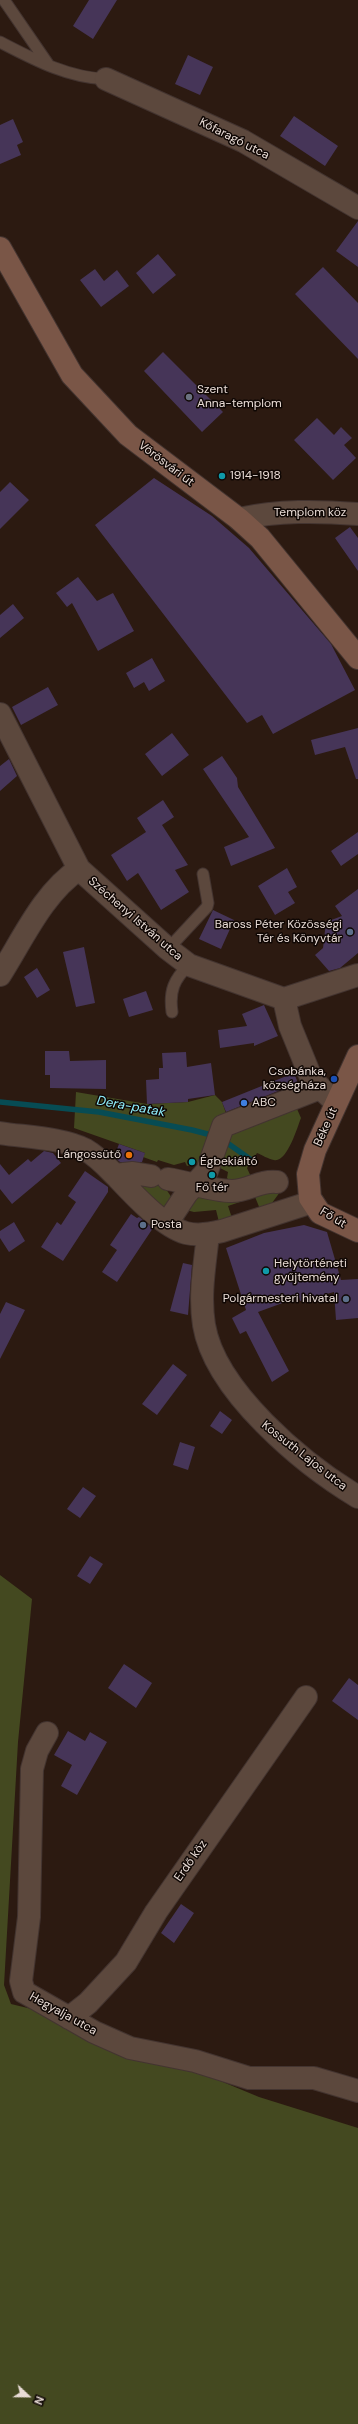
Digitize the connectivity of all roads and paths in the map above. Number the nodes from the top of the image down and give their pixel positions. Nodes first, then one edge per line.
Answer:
1 (4, 0) edge
2 (0, 42) edge
3 (48, 64) junction
4 (106, 79) joint
5 (358, 208) edge
6 (0, 248) edge
7 (6, 274) edge
8 (358, 514) edge
9 (239, 519) junction
10 (358, 658) edge
11 (1, 721) edge
12 (79, 869) junction
13 (203, 874) dead end
14 (168, 949) junction
15 (189, 965) junction
16 (0, 975) edge
17 (358, 976) edge
18 (284, 999) junction
19 (172, 1012) dead end
20 (358, 1056) edge
21 (316, 1084) junction
22 (336, 1103) junction
23 (0, 1133) edge
24 (115, 1176) junction
25 (277, 1182) dead end
26 (195, 1183) junction
27 (312, 1202) junction
28 (167, 1223) junction
29 (358, 1231) edge
30 (208, 1234) junction
31 (358, 1497) edge
32 (306, 1697) dead end
33 (47, 1733) dead end
34 (69, 2018) junction
35 (358, 2091) edge

1 - 3 lane
2 - 3 lane
3 - 4 lane
4 - 5 street, Kőfaragó utca
6 - 7 main road, Vörösvári út
7 - 9 main road, Vörösvári út
8 - 9 street, Templom köz
9 - 10 main road, Vörösvári út
11 - 12 street, Széchenyi István utca
12 - 14 street, Széchenyi István utca
12 - 16 street
13 - 14 lane
14 - 15 street, Széchenyi István utca
15 - 18 street, Széchenyi István utca
15 - 19 lane
17 - 18 street
18 - 21 street
20 - 22 main road, Béke út
21 - 22 street
21 - 26 street
22 - 27 main road, Béke út
23 - 24 street
24 - 26 street
24 - 28 street
25 - 26 street
26 - 28 street
27 - 29 main road, Fő út
27 - 30 street
28 - 30 street
30 - 31 street, Kossuth Lajos utca
32 - 34 street, Erdő köz
33 - 34 street, Hegyalja utca
34 - 35 street, Hegyalja utca

